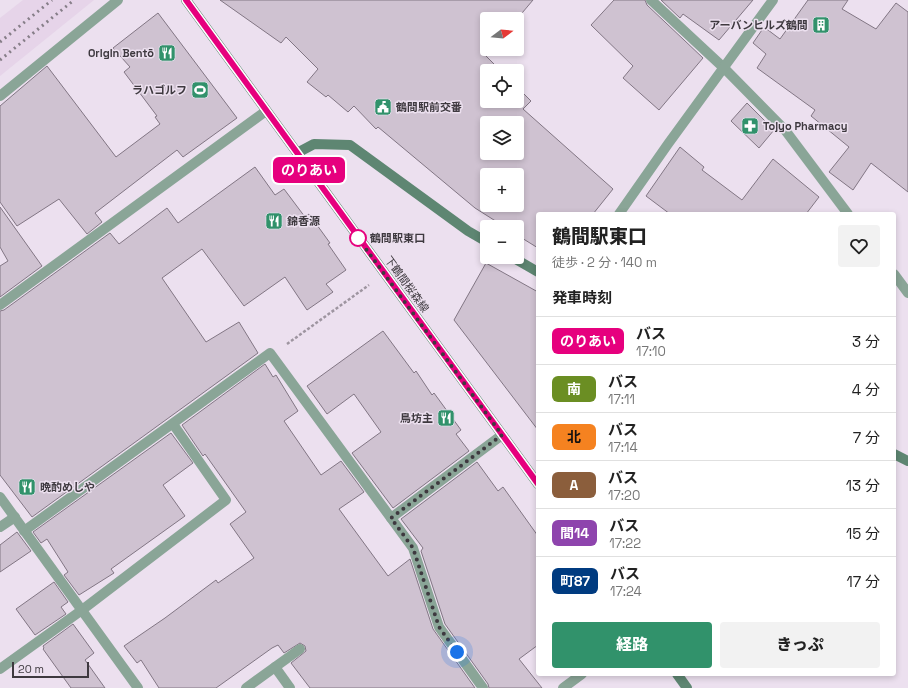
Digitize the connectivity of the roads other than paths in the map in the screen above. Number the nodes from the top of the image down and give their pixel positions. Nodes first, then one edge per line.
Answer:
1 (118, 0) edge
2 (186, 0) edge
3 (651, 0) edge
4 (773, 0) edge
5 (724, 68) junction
6 (0, 96) edge
7 (266, 111) junction
8 (297, 153) junction
9 (620, 212) edge
10 (846, 212) edge
11 (480, 238) edge
12 (524, 264) edge
13 (536, 271) edge
14 (896, 277) edge
15 (908, 293) edge
16 (0, 305) edge
17 (172, 424) junction
18 (502, 435) junction
19 (896, 455) edge
20 (908, 461) edge
21 (536, 481) edge
22 (0, 497) edge
23 (14, 517) junction
24 (391, 518) junction
25 (0, 527) edge
26 (24, 531) junction
27 (82, 610) junction
28 (300, 649) dead end
29 (275, 667) junction
30 (0, 669) edge
31 (579, 676) edge
32 (678, 676) edge
33 (138, 688) edge
34 (246, 688) edge
35 (290, 688) edge
36 (483, 688) edge
37 (563, 688) edge
38 (687, 688) edge

1 - 6 street
2 - 7 street, 下鶴間桜森線
3 - 5 street
4 - 5 street
5 - 9 street
5 - 10 street
7 - 8 street, 下鶴間桜森線
7 - 16 street
8 - 11 street
8 - 18 street, 下鶴間桜森線
12 - 13 street
14 - 15 street
17 - 24 street
17 - 26 street
17 - 27 street
18 - 21 street, 下鶴間桜森線
18 - 24 street
19 - 20 street
22 - 23 street
23 - 25 street
23 - 26 street
24 - 36 street
26 - 27 street
27 - 30 street
27 - 33 street
28 - 29 street
29 - 34 street
29 - 35 street
31 - 37 street
32 - 38 street

